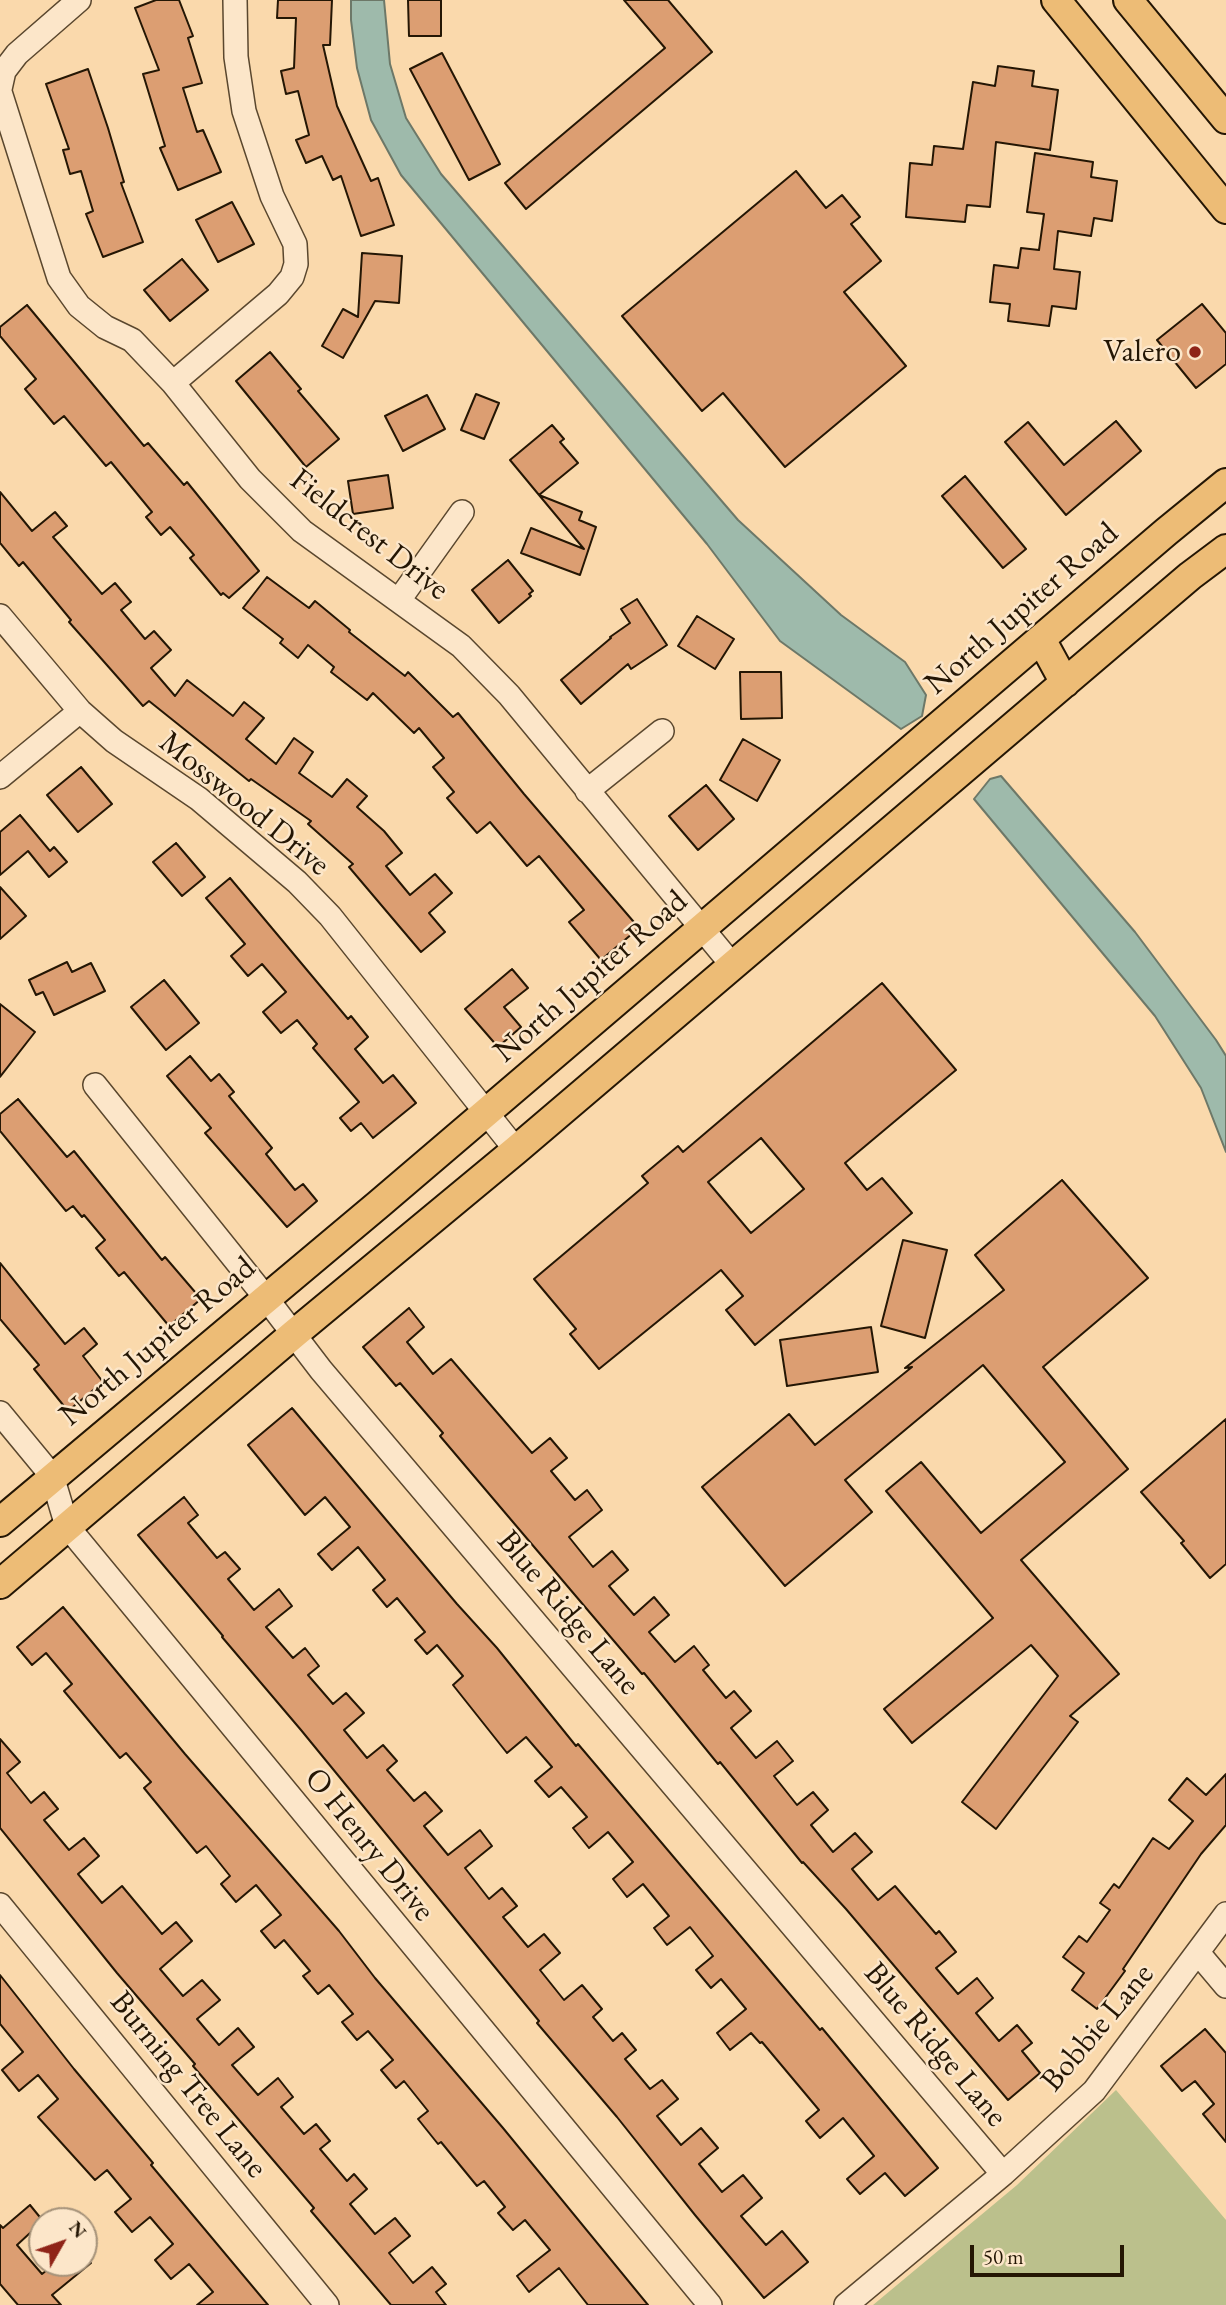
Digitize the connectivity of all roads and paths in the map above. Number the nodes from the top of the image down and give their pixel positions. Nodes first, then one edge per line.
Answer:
1 (79, 0) edge
2 (235, 0) edge
3 (1056, 0) edge
4 (1128, 0) edge
5 (0, 90) edge
6 (1226, 118) edge
7 (1226, 209) edge
8 (173, 383) junction
9 (1226, 483) edge
10 (461, 512) dead end
11 (1226, 549) edge
12 (399, 600) junction
13 (0, 616) edge
14 (1041, 639) junction
15 (1065, 683) junction
16 (80, 711) junction
17 (662, 731) dead end
18 (0, 777) edge
19 (587, 791) junction
20 (701, 928) junction
21 (733, 966) junction
22 (95, 1085) dead end
23 (486, 1113) junction
24 (516, 1150) junction
25 (266, 1298) junction
26 (294, 1334) junction
27 (0, 1413) edge
28 (52, 1476) junction
29 (0, 1522) edge
30 (67, 1526) junction
31 (0, 1584) edge
32 (0, 1905) edge
33 (1226, 1914) edge
34 (1199, 1954) junction
35 (1226, 1986) edge
36 (1003, 2174) junction
37 (327, 2305) edge
38 (710, 2305) edge
39 (846, 2305) edge

1 - 5 street, Fieldcrest Drive
2 - 8 street
3 - 7 main road
4 - 6 main road
5 - 8 street, Fieldcrest Drive
8 - 12 street, Fieldcrest Drive
9 - 14 main road, North Jupiter Road
10 - 12 street
11 - 15 main road
12 - 19 street, Fieldcrest Drive
13 - 16 street, Mosswood Drive
14 - 15 main road
14 - 20 main road, North Jupiter Road
15 - 21 main road
16 - 18 street
16 - 23 street, Mosswood Drive
17 - 19 street
19 - 20 street, Fieldcrest Drive
20 - 21 street, Fieldcrest Drive
20 - 23 main road, North Jupiter Road
21 - 24 main road
22 - 25 street, Blue Ridge Lane
23 - 24 street, Mosswood Drive
23 - 25 main road, North Jupiter Road
24 - 26 main road
25 - 26 street, Blue Ridge Lane
25 - 28 main road, North Jupiter Road
26 - 30 main road
26 - 36 street, Blue Ridge Lane
27 - 28 street, O Henry Drive
28 - 29 main road, North Jupiter Road
28 - 30 street, O Henry Drive
30 - 31 main road
30 - 38 street, O Henry Drive
32 - 37 street, Burning Tree Lane
33 - 34 street, Bobbie Lane
34 - 35 street
34 - 36 street, Bobbie Lane
36 - 39 street, Bobbie Lane

